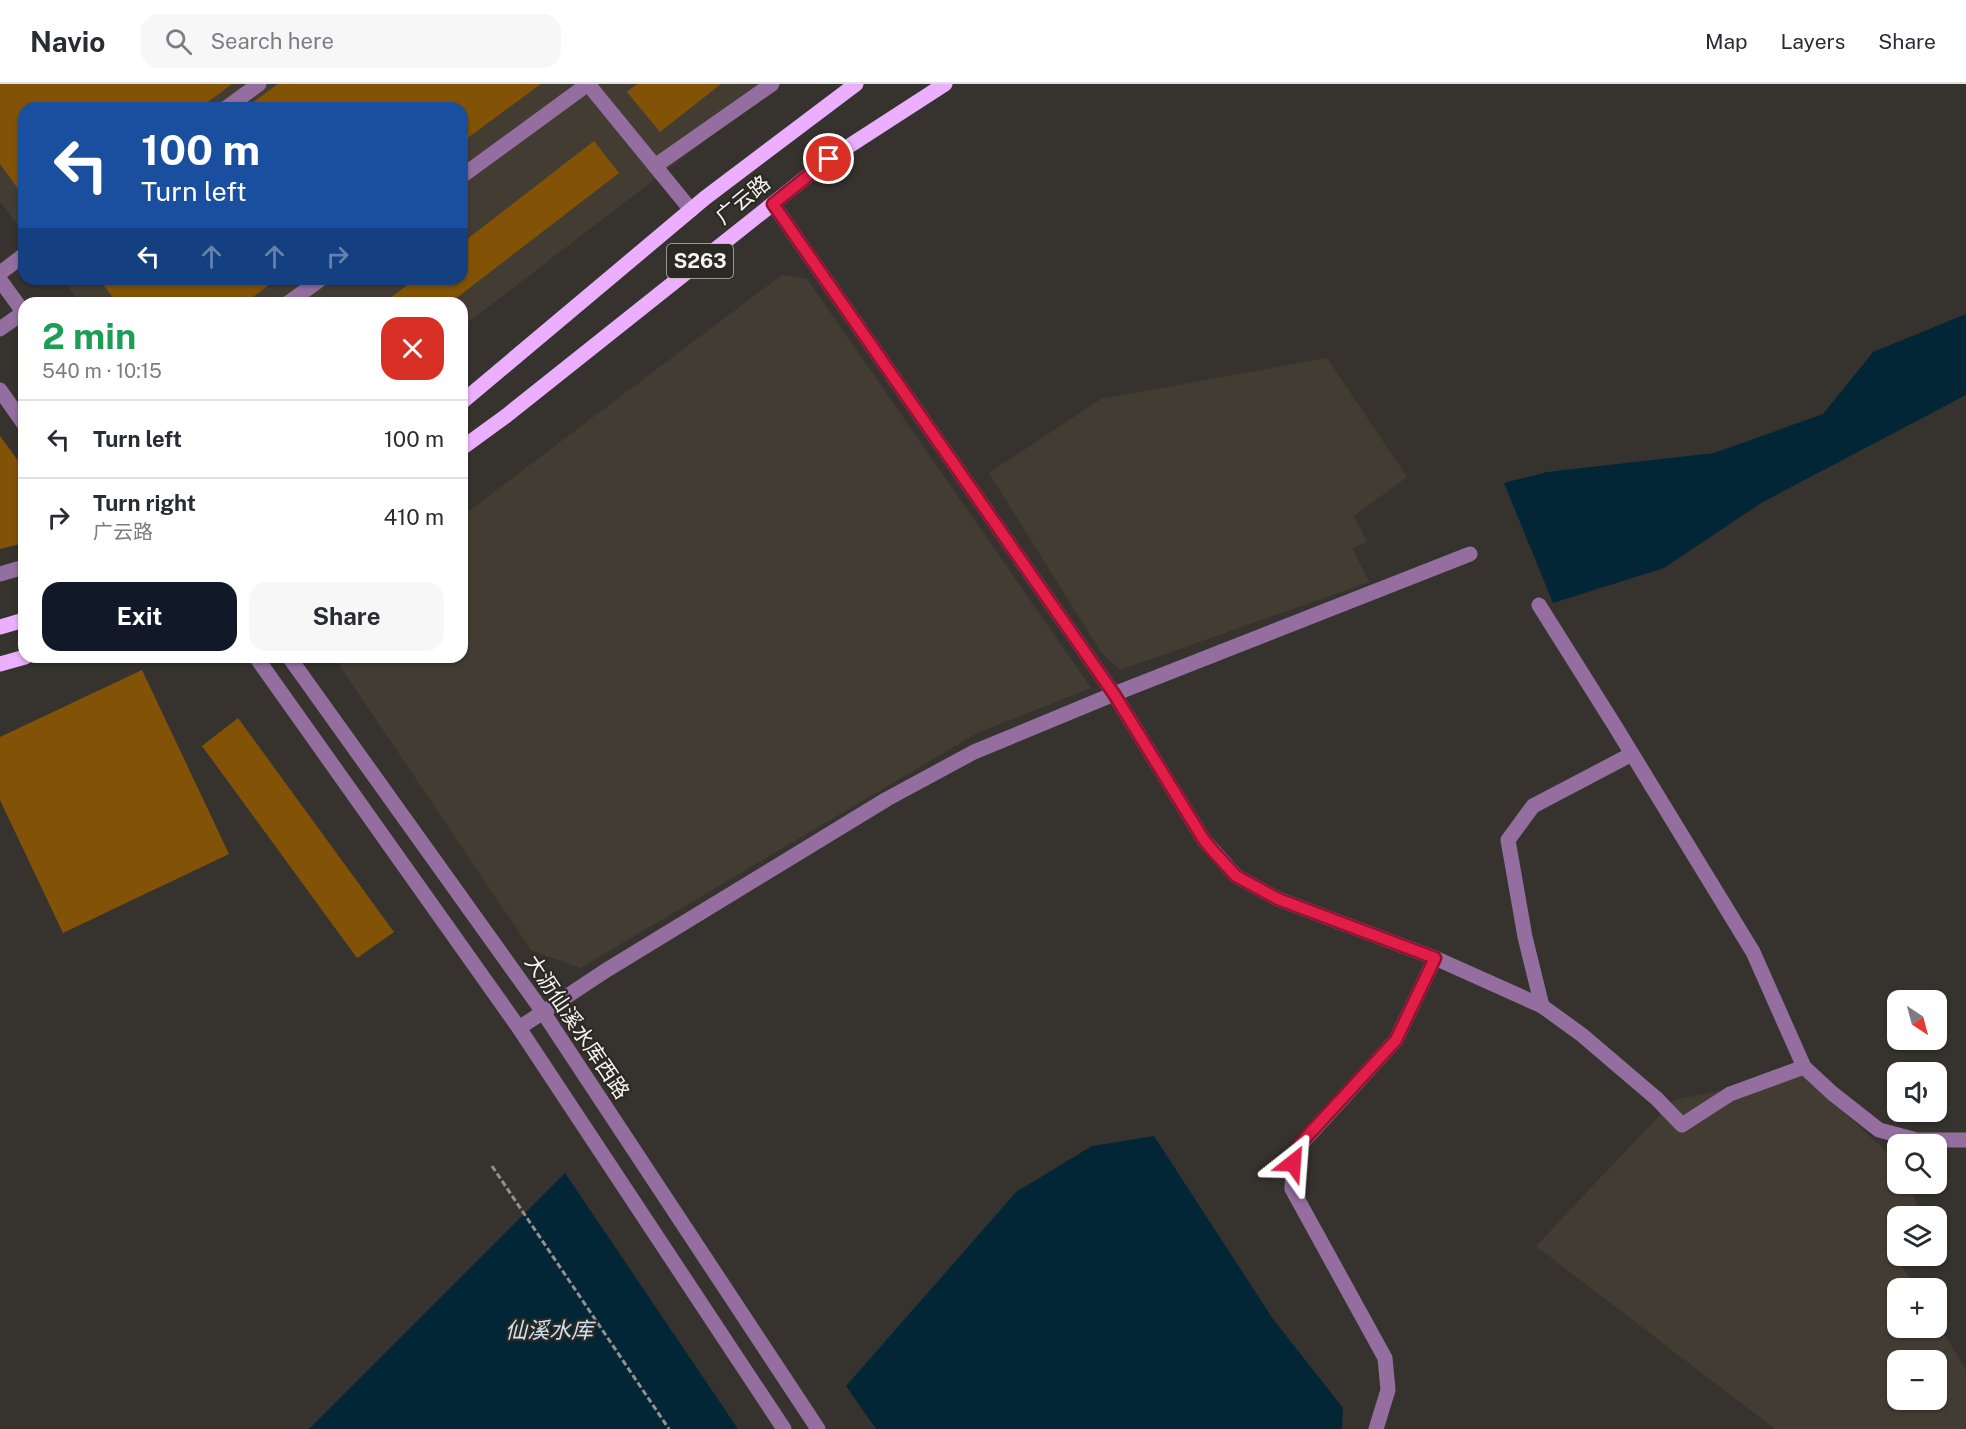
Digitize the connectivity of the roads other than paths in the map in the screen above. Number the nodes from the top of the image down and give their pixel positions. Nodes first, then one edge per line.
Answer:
1 (259, 84) edge
2 (588, 84) edge
3 (771, 84) edge
4 (856, 84) edge
5 (945, 84) edge
6 (234, 102) edge
7 (656, 166) junction
8 (468, 172) edge
9 (773, 204) junction
10 (691, 210) junction
11 (18, 260) edge
12 (0, 273) edge
13 (0, 280) edge
14 (313, 285) edge
15 (296, 297) edge
16 (18, 305) edge
17 (18, 317) edge
18 (0, 329) edge
19 (0, 390) edge
20 (468, 397) edge
21 (18, 416) edge
22 (468, 443) edge
23 (1470, 554) dead end
24 (18, 569) edge
25 (0, 574) edge
26 (1539, 605) dead end
27 (18, 622) edge
28 (0, 627) edge
29 (18, 659) edge
30 (260, 663) edge
31 (293, 663) edge
32 (0, 664) edge
33 (1114, 694) junction
34 (1632, 754) junction
35 (1435, 958) junction
36 (1542, 1006) junction
37 (543, 1012) junction
38 (519, 1028) junction
39 (1804, 1067) junction
40 (1966, 1140) edge
41 (784, 1429) edge
42 (818, 1429) edge
43 (1376, 1429) edge

1 - 6 street
2 - 7 street
2 - 8 street
3 - 7 street
4 - 10 main road, 广云路 / S263
5 - 9 main road, 广云路 / S263
7 - 10 street
9 - 22 main road, 广云路 / S263
9 - 33 street
10 - 20 main road, 广云路 / S263
11 - 12 street
13 - 16 street
14 - 15 street
17 - 18 street
19 - 21 street
23 - 33 street
24 - 25 street
26 - 34 street
27 - 28 main road
29 - 32 main road
30 - 38 street
31 - 37 street, 大沥仙溪水库西路
33 - 35 street
33 - 37 street
34 - 36 street
34 - 39 street
35 - 36 street
35 - 43 street
36 - 39 street
37 - 38 street
37 - 42 street, 大沥仙溪水库西路
38 - 41 street
39 - 40 street

